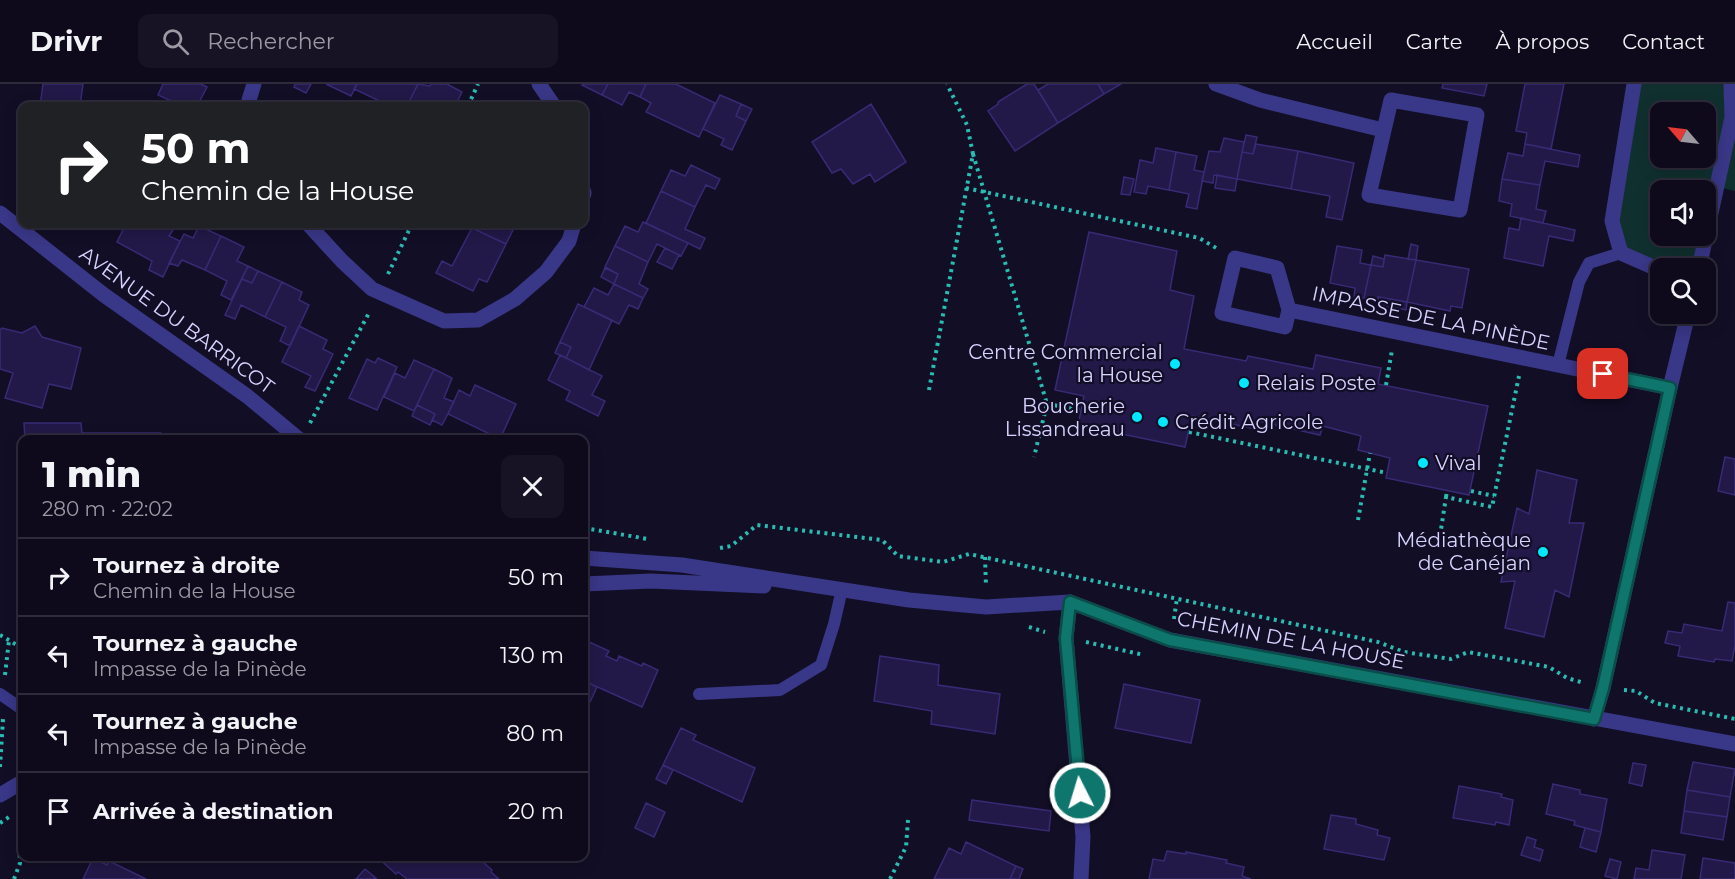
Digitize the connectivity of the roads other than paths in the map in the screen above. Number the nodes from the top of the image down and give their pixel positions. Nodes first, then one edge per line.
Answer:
1 (254, 84) edge
2 (539, 84) edge
3 (1216, 84) edge
4 (1634, 84) edge
5 (1731, 84) edge
6 (249, 102) edge
7 (551, 102) edge
8 (1383, 130) junction
9 (0, 213) edge
10 (18, 227) edge
11 (19, 228) edge
12 (312, 228) edge
13 (573, 228) edge
14 (1621, 253) junction
15 (1701, 258) edge
16 (1650, 266) edge
17 (1289, 310) junction
18 (1686, 324) edge
19 (1558, 365) junction
20 (1670, 388) junction
21 (303, 434) edge
22 (588, 558) edge
23 (588, 584) edge
24 (842, 589) junction
25 (1070, 602) junction
26 (0, 694) edge
27 (699, 694) dead end
28 (18, 706) edge
29 (1594, 719) junction
30 (1735, 744) edge
31 (18, 784) edge
32 (0, 795) edge
33 (1081, 879) edge

1 - 6 street
2 - 7 street
3 - 8 street
4 - 14 street
5 - 15 street
8 - 8 street
9 - 10 street, AVENUE DU BARRICOT
11 - 21 street, AVENUE DU BARRICOT
12 - 13 street
14 - 16 street
14 - 19 lane
17 - 17 street, IMPASSE DE LA PINÈDE
17 - 19 street, IMPASSE DE LA PINÈDE
18 - 20 street
19 - 20 street, IMPASSE DE LA PINÈDE
20 - 29 street
22 - 24 street, CHEMIN DE LA HOUSE
23 - 24 street, CHEMIN DE LA HOUSE
24 - 25 street, CHEMIN DE LA HOUSE
24 - 27 lane
25 - 29 street, CHEMIN DE LA HOUSE
25 - 33 street
26 - 28 lane
29 - 30 street, CHEMIN DE LA HOUSE
31 - 32 street

